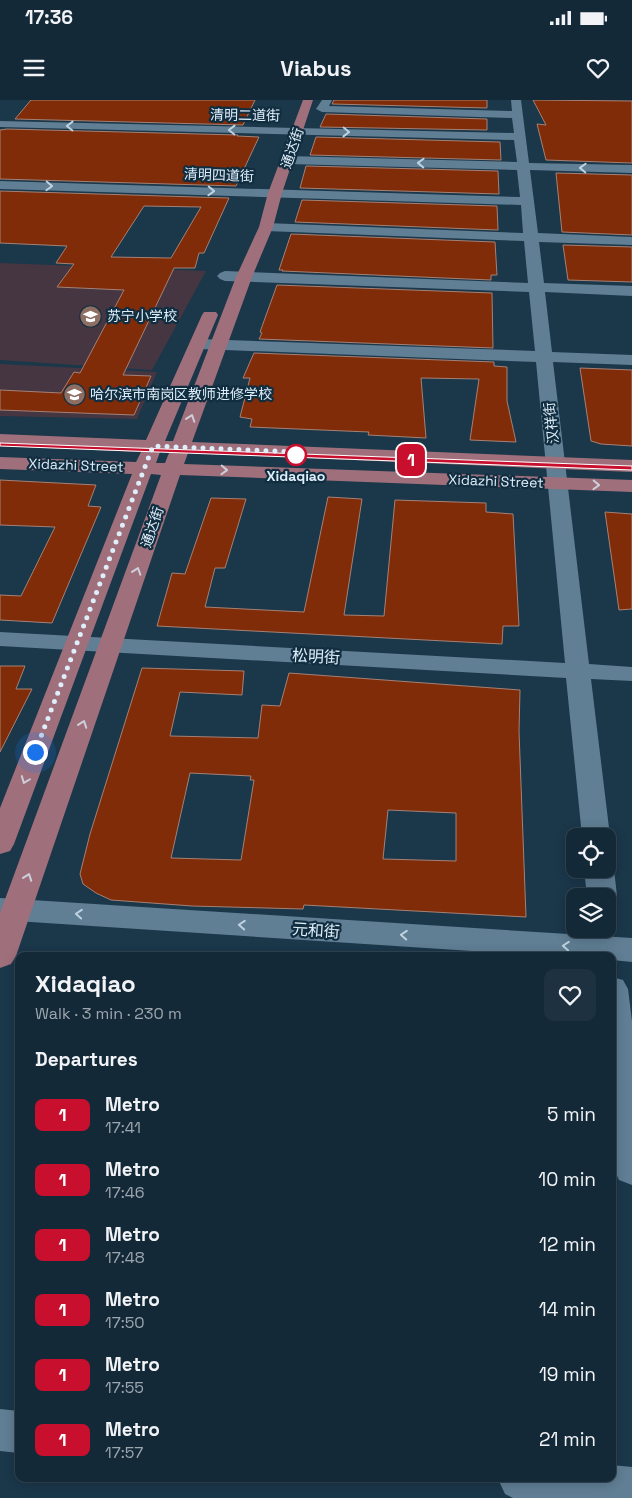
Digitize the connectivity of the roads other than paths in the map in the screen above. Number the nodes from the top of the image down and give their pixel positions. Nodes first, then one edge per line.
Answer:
1 (294, 100) edge
2 (516, 100) edge
3 (319, 103) edge
4 (423, 106) edge
5 (518, 115) junction
6 (0, 124) edge
7 (289, 131) junction
8 (418, 134) junction
9 (520, 137) junction
10 (288, 160) junction
11 (523, 166) junction
12 (632, 169) edge
13 (0, 185) edge
14 (267, 193) junction
15 (527, 201) junction
16 (258, 223) junction
17 (531, 236) junction
18 (632, 241) edge
19 (239, 243) dead end
20 (234, 277) junction
21 (536, 288) junction
22 (632, 291) edge
23 (209, 344) junction
24 (544, 357) junction
25 (632, 360) edge
26 (0, 440) edge
27 (153, 446) junction
28 (181, 447) junction
29 (0, 463) edge
30 (556, 463) junction
31 (632, 466) edge
32 (144, 467) junction
33 (173, 468) junction
34 (558, 483) junction
35 (632, 486) edge
36 (0, 639) edge
37 (77, 643) junction
38 (111, 645) junction
39 (578, 670) junction
40 (632, 674) edge
41 (595, 828) edge
42 (0, 844) edge
43 (8, 910) edge
44 (614, 946) edge
45 (0, 956) edge
46 (616, 1025) edge
47 (632, 1169) edge
48 (0, 1430) edge
49 (15, 1432) edge
50 (554, 1482) edge
51 (632, 1489) edge

1 - 7 main road, 通达街
2 - 5 street, 汉祥街
3 - 4 street
3 - 7 main road, 通达街
4 - 5 street
4 - 8 street
5 - 9 street, 汉祥街
7 -> 6 street, 清明二道街
7 -> 8 street, 清明二道街
7 - 10 main road, 通达街
7 - 14 main road, 通达街
8 - 9 street, 清明二道街
9 - 11 street, 汉祥街
11 -> 10 street
10 - 14 main road, 通达街
12 -> 11 street
11 - 15 street, 汉祥街
13 -> 14 street, 清明四道街
14 - 15 street, 清明四道街
14 - 16 main road, 通达街
15 - 17 street, 汉祥街
16 - 17 street
16 - 20 main road, 通达街
17 - 18 street
17 - 21 street, 汉祥街
19 - 20 main road, 通达街
20 - 21 street
20 - 23 main road, 通达街
21 - 22 street
21 - 24 street, 汉祥街
23 - 24 street
23 - 27 main road, 通达街
28 -> 23 main road, 通达街
24 - 25 street
24 - 30 street, 汉祥街
26 - 27 main road, Xidazhi Street
27 - 28 main road, Xidazhi Street
27 - 32 main road, 通达街
28 - 30 main road, Xidazhi Street
28 - 33 main road, 通达街
29 - 32 main road, Xidazhi Street
30 - 31 main road, Xidazhi Street
30 - 34 street, 汉祥街
32 - 33 main road, Xidazhi Street
32 - 37 main road, 通达街
33 -> 34 main road, Xidazhi Street
38 -> 33 main road, 通达街
34 -> 35 main road, Xidazhi Street
34 - 39 street, 汉祥街
36 - 37 street, 松明街
37 - 38 street, 松明街
37 -> 42 main road, 通达街
38 - 39 street, 松明街
43 -> 38 main road, 通达街
39 - 40 street, 松明街
39 - 41 street, 汉祥街
44 -> 43 street, 元和街
43 - 45 main road, 通达街
46 - 47 street
48 - 49 street
50 - 51 street

